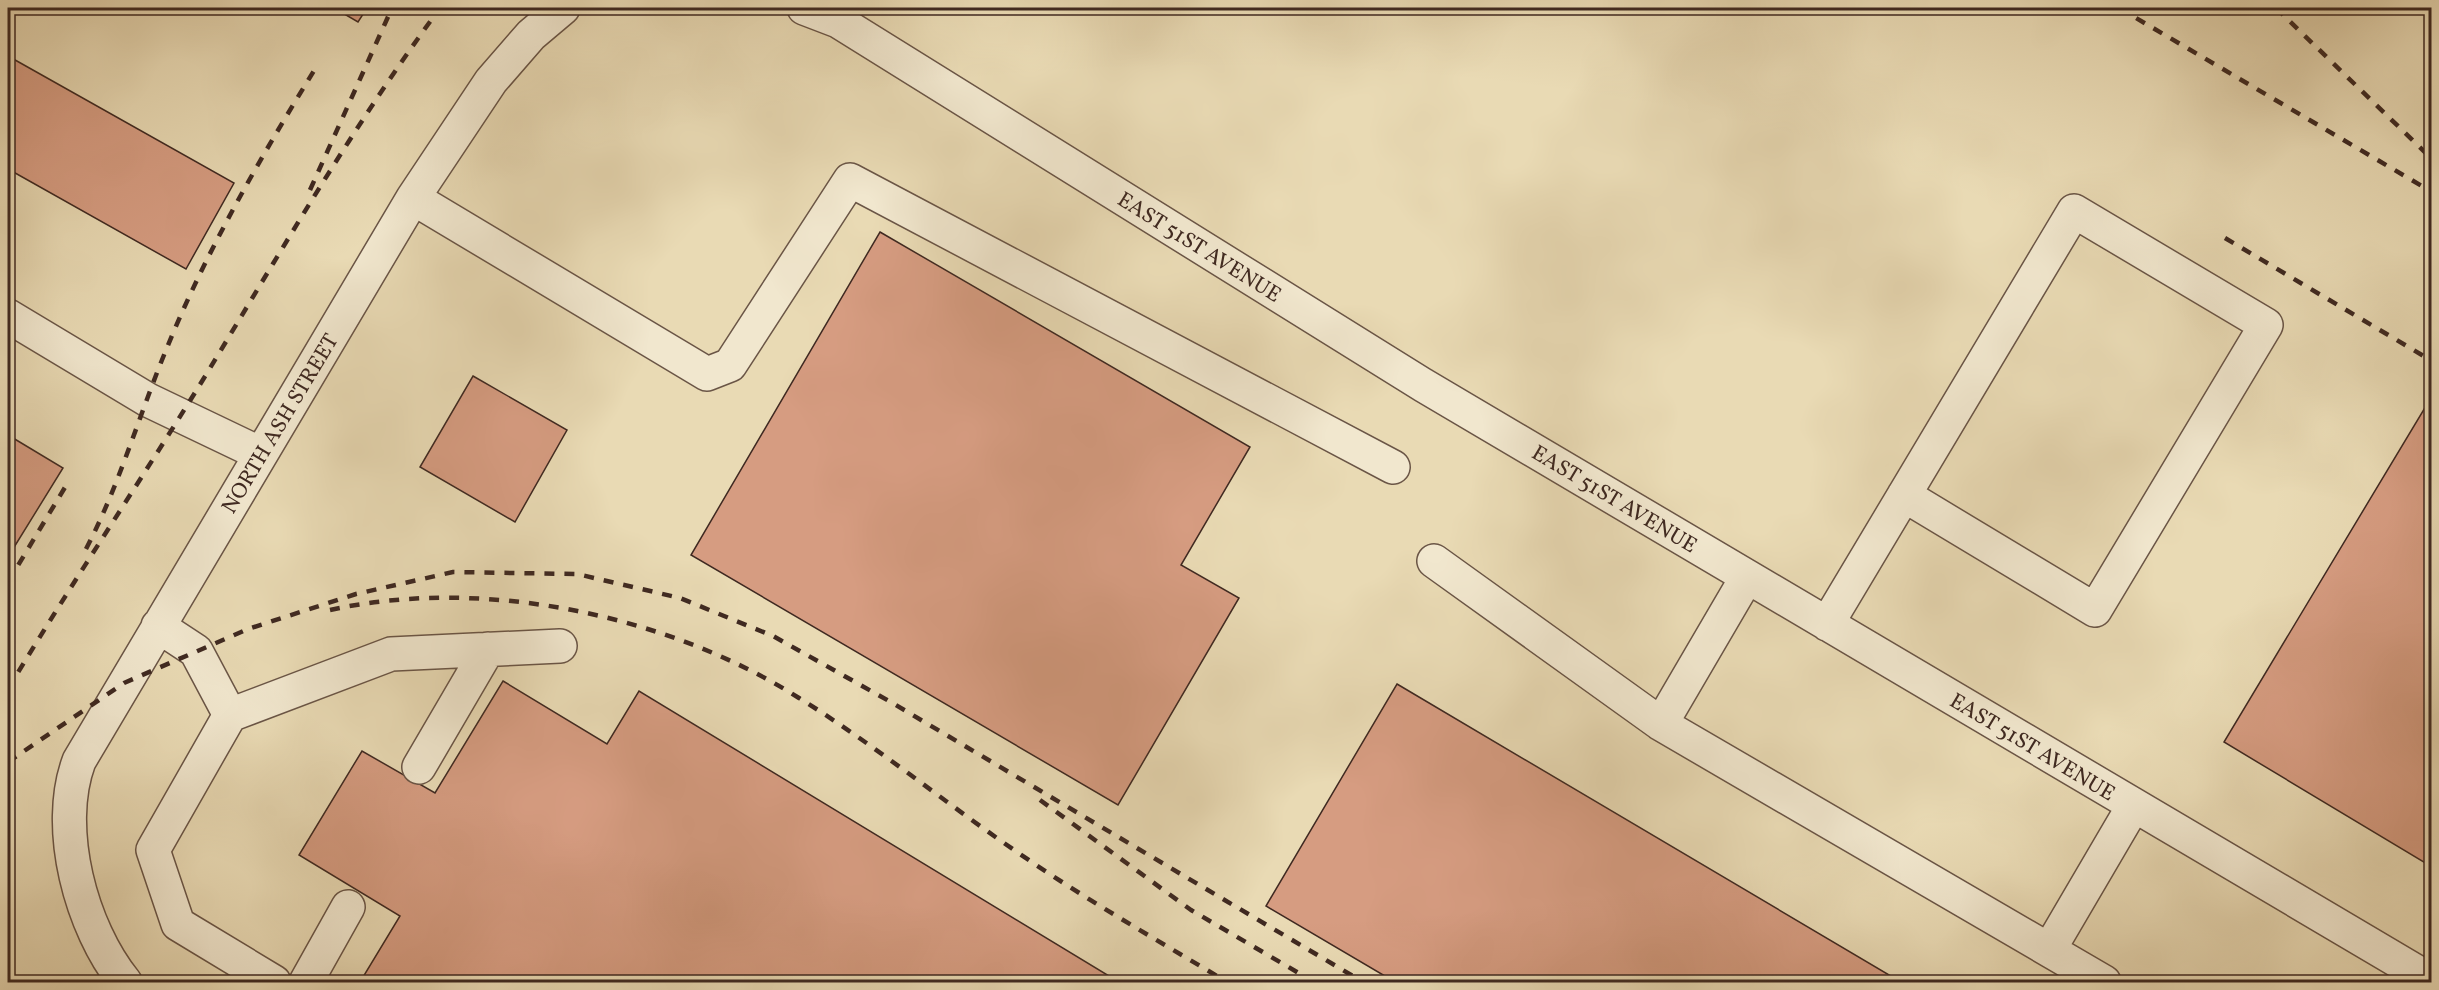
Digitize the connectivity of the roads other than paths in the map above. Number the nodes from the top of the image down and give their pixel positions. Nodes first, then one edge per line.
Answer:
1 (563, 8) edge
2 (804, 8) edge
3 (843, 14) edge
4 (413, 198) junction
5 (8, 316) edge
6 (261, 454) junction
7 (1393, 467) dead end
8 (1904, 495) junction
9 (1434, 561) dead end
10 (1747, 577) junction
11 (1827, 624) junction
12 (158, 626) junction
13 (560, 646) dead end
14 (488, 649) junction
15 (230, 715) junction
16 (1661, 724) junction
17 (419, 767) dead end
18 (2134, 805) junction
19 (348, 907) dead end
20 (2049, 951) junction
21 (2432, 981) edge
22 (125, 982) edge
23 (274, 982) edge
24 (306, 982) edge
25 (2104, 982) edge

1 - 4 street, NORTH ASH STREET
2 - 3 street, EAST 51ST AVENUE
3 - 10 street, EAST 51ST AVENUE
4 - 6 street, NORTH ASH STREET
4 - 7 street
5 - 6 street
6 - 12 street, NORTH ASH STREET
8 - 8 street
8 - 11 street
9 - 16 street
10 - 11 street, EAST 51ST AVENUE
10 - 16 street
11 - 18 street, EAST 51ST AVENUE
12 - 15 street
12 - 22 street, NORTH ASH STREET
13 - 14 street
14 - 15 street
14 - 17 street
15 - 23 street
16 - 20 street
18 - 20 street
18 - 21 street, EAST 51ST AVENUE
19 - 24 street
20 - 25 street

